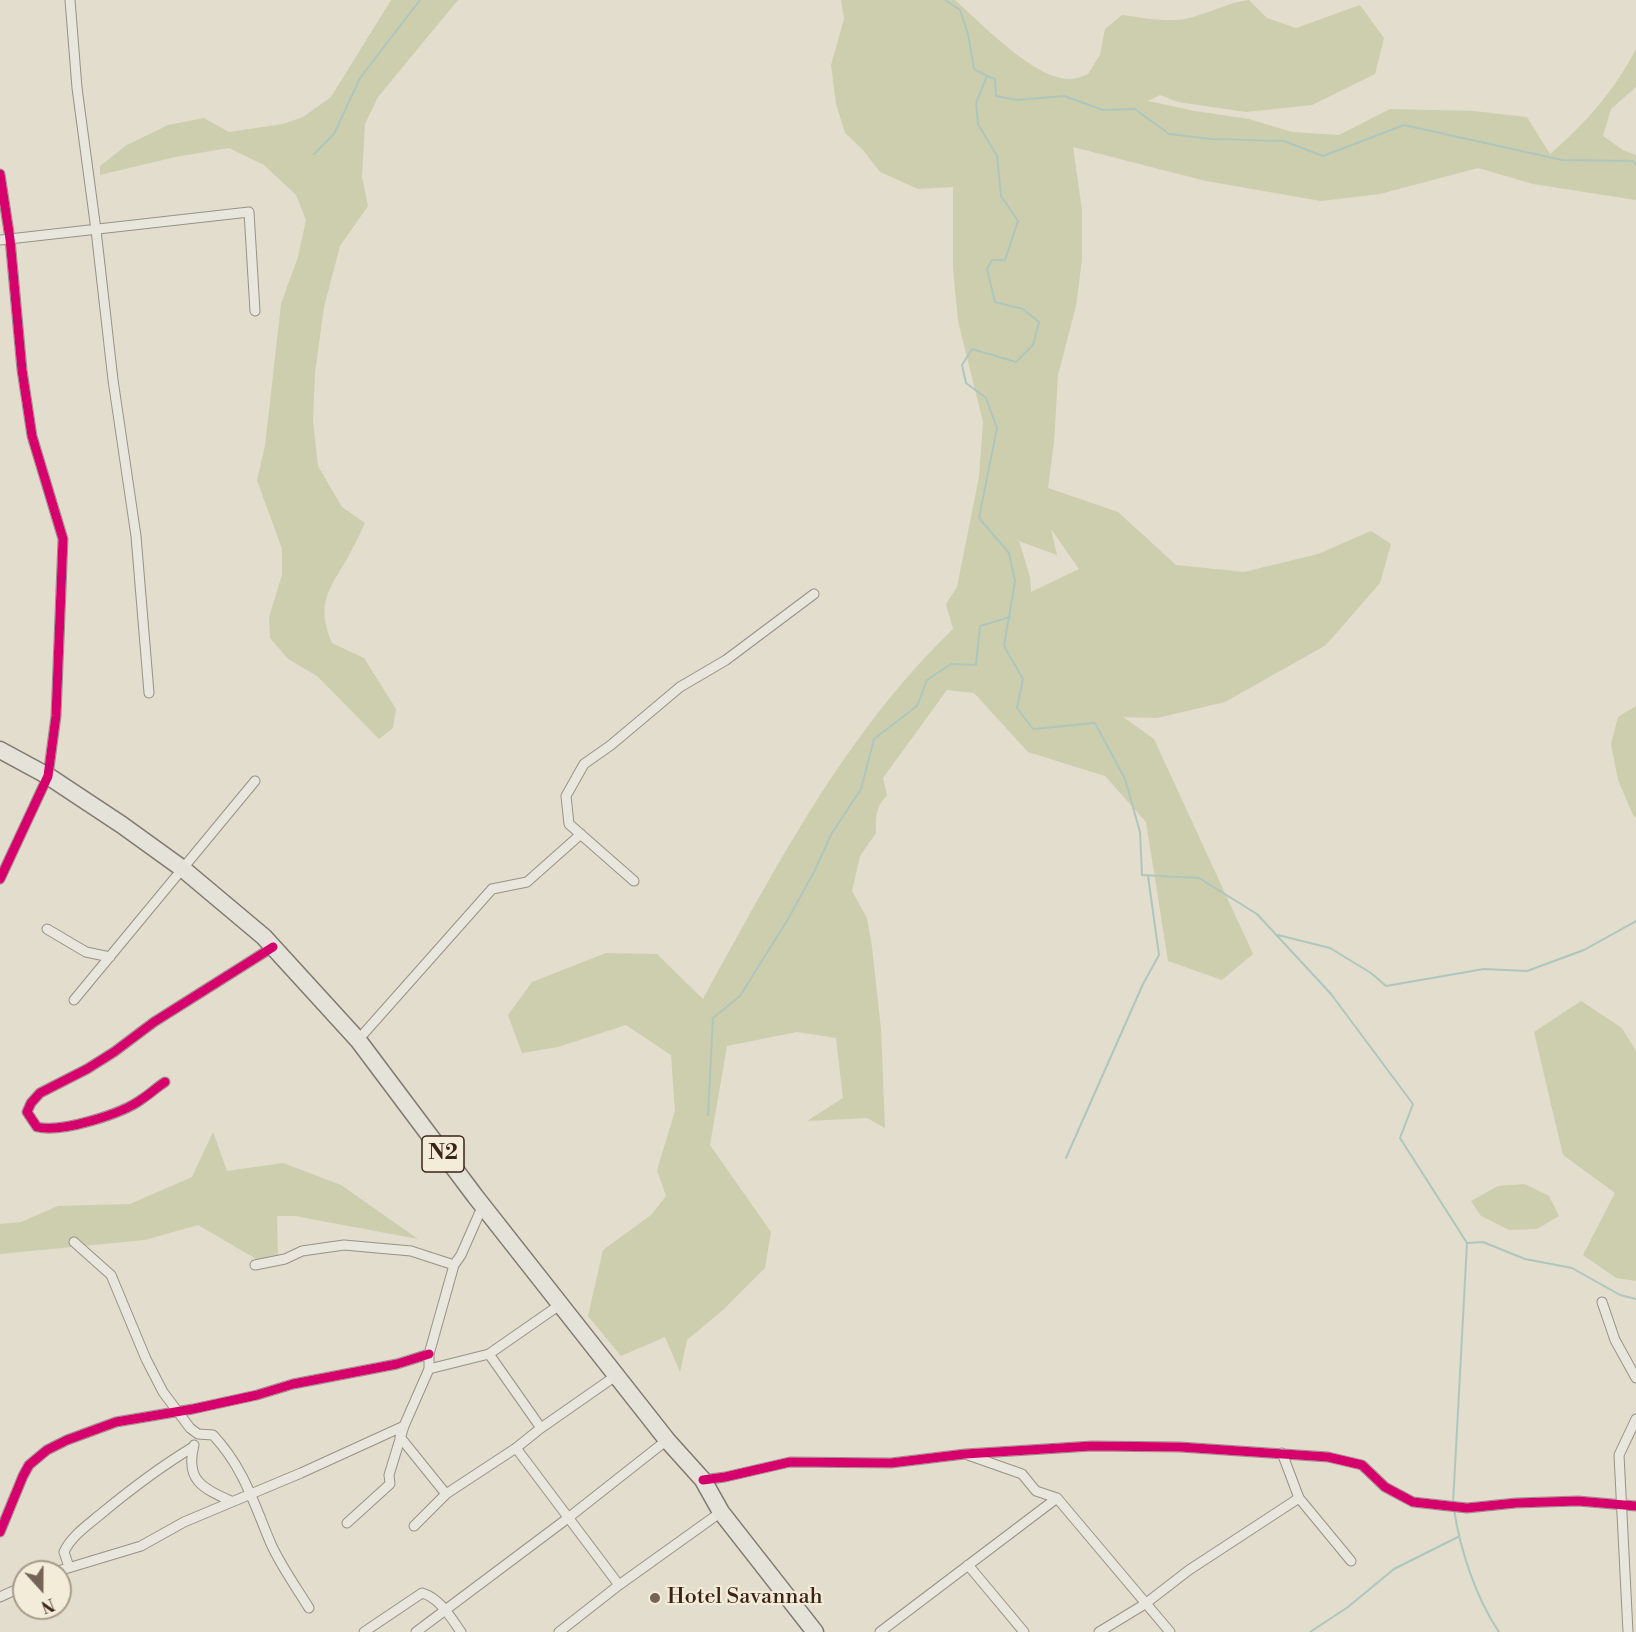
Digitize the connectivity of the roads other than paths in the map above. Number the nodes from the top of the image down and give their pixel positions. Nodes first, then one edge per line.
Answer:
1 (70, 0) edge
2 (0, 174) edge
3 (96, 230) junction
4 (5, 239) edge
5 (255, 311) dead end
6 (814, 594) dead end
7 (149, 693) dead end
8 (0, 750) edge
9 (48, 776) junction
10 (255, 781) dead end
11 (581, 834) junction
12 (183, 869) junction
13 (0, 879) edge
14 (634, 881) dead end
15 (47, 928) dead end
16 (273, 947) junction
17 (110, 957) junction
18 (75, 999) dead end
19 (358, 1040) junction
20 (165, 1082) dead end
21 (483, 1206) junction
22 (74, 1242) dead end
23 (255, 1265) dead end
24 (454, 1265) junction
25 (1602, 1302) dead end
26 (561, 1304) junction
27 (429, 1354) junction
28 (489, 1354) junction
29 (429, 1369) junction
30 (617, 1375) junction
31 (1636, 1378) edge
32 (178, 1411) junction
33 (1636, 1419) edge
34 (404, 1426) junction
35 (542, 1428) junction
36 (198, 1434) junction
37 (400, 1437) junction
38 (667, 1440) junction
39 (193, 1447) junction
40 (516, 1448) junction
41 (1282, 1453) junction
42 (965, 1454) junction
43 (703, 1480) junction
44 (252, 1493) junction
45 (446, 1494) junction
46 (1058, 1498) junction
47 (1299, 1498) junction
48 (231, 1501) junction
49 (1622, 1505) junction
50 (1636, 1506) edge
51 (721, 1512) junction
52 (568, 1518) junction
53 (347, 1523) dead end
54 (414, 1526) dead end
55 (0, 1532) edge
56 (67, 1560) edge
57 (1351, 1561) dead end
58 (968, 1565) junction
59 (72, 1566) edge
60 (619, 1585) junction
61 (1145, 1604) junction
62 (309, 1608) dead end
63 (445, 1610) junction
64 (364, 1632) edge
65 (416, 1632) edge
66 (461, 1632) edge
67 (559, 1632) edge
68 (815, 1632) edge
69 (880, 1632) edge
70 (1024, 1632) edge
71 (1099, 1632) edge
72 (1170, 1632) edge
73 (1628, 1632) edge

1 - 3 street
2 - 4 street
3 - 4 street
3 - 5 street
3 - 7 street
4 - 9 street
6 - 11 street
8 - 9 highway, N2
9 - 12 highway, N2
9 - 13 street
10 - 12 street
11 - 14 street
11 - 19 street
12 - 16 highway, N2
12 - 17 street
15 - 17 street
16 - 19 highway, N2
16 - 20 street
17 - 18 street
19 - 21 highway, N2
21 - 24 street
21 - 26 highway, N2
22 - 32 street
23 - 24 street
24 - 27 street
25 - 31 street
26 - 28 street
26 - 30 highway, N2
27 - 29 street
27 - 32 street
28 - 29 street
28 - 35 street
29 - 34 street
30 - 35 street
30 - 38 highway, N2
32 - 36 street
32 - 55 street
33 - 49 street
34 - 37 street
34 - 44 street
35 - 40 street
36 - 39 street
36 - 44 street
37 - 45 street
37 - 53 street
38 - 43 highway, N2
38 - 52 street
39 - 48 street
39 - 56 street
40 - 45 street
40 - 52 street
41 - 42 street
41 - 47 street
41 - 49 street
42 - 43 street
42 - 46 street
43 - 51 highway, N2
44 - 48 street
44 - 62 street
45 - 54 street
46 - 58 street
46 - 61 street
47 - 57 street
47 - 61 street
48 - 59 street
49 - 50 street
49 - 73 street
51 - 60 street
51 - 68 highway, N2
52 - 60 street
52 - 63 street
58 - 69 street
58 - 70 street
60 - 67 street
61 - 71 street
61 - 72 street
63 - 64 street
63 - 65 street
63 - 66 street

